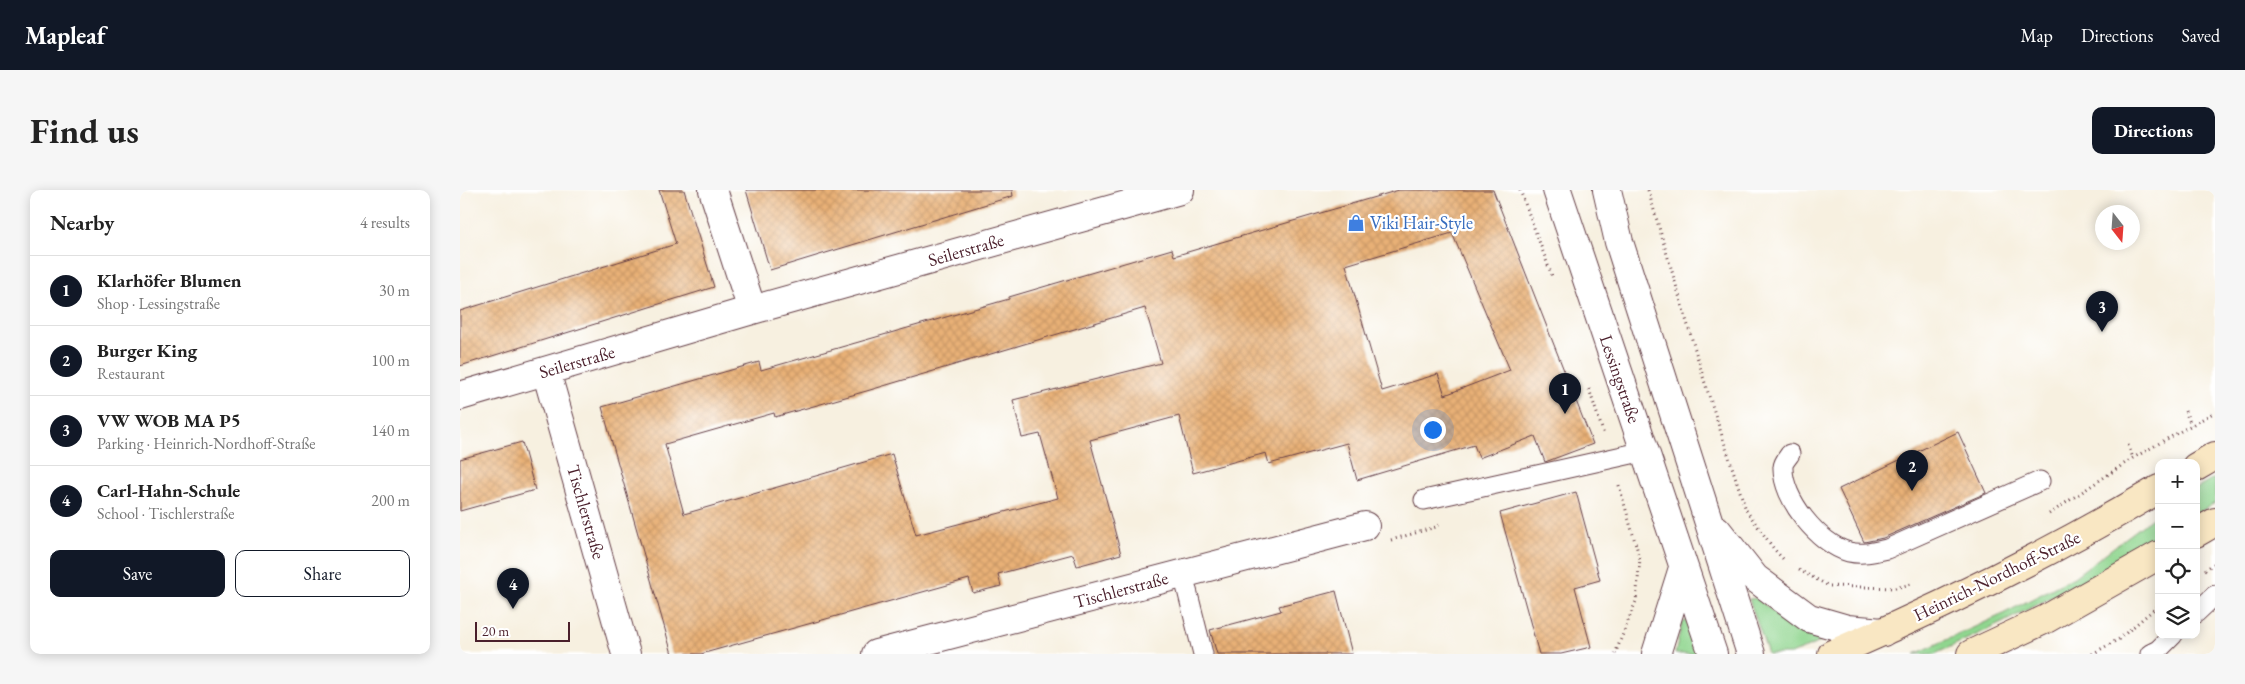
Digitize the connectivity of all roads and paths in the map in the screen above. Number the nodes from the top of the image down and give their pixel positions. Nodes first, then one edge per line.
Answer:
1 (713, 190) edge
2 (1180, 190) edge
3 (1520, 190) edge
4 (1557, 190) edge
5 (1607, 190) edge
6 (1648, 190) edge
7 (1555, 286) dead end
8 (752, 310) junction
9 (546, 370) junction
10 (1588, 386) dead end
11 (460, 396) edge
12 (2185, 411) dead end
13 (2215, 412) edge
14 (2191, 425) junction
15 (2128, 445) dead end
16 (1645, 451) junction
17 (1790, 454) dead end
18 (2215, 456) edge
19 (2133, 458) junction
20 (1611, 459) junction
21 (2200, 465) edge
22 (2040, 481) dead end
23 (2155, 491) edge
24 (1424, 500) dead end
25 (2047, 515) dead end
26 (1708, 519) junction
27 (1442, 522) dead end
28 (2215, 522) edge
29 (2200, 531) edge
30 (1374, 534) joint
31 (2155, 557) edge
32 (1790, 566) dead end
33 (1683, 568) junction
34 (1798, 570) dead end
35 (1183, 574) junction
36 (1920, 581) dead end
37 (2215, 595) edge
38 (2155, 608) edge
39 (2200, 608) edge
40 (1883, 632) junction
41 (2169, 639) edge
42 (626, 654) edge
43 (876, 654) edge
44 (1202, 654) edge
45 (1615, 654) edge
46 (1656, 654) edge
47 (1713, 654) edge
48 (1751, 654) edge
49 (1832, 654) edge
50 (1971, 654) edge
51 (2092, 654) edge
52 (2150, 654) edge

1 - 8 street
2 - 8 street, Seilerstraße
3 - 7 path
4 - 16 street, Lessingstraße
5 - 26 street
6 - 32 path
8 - 9 street, Seilerstraße
9 - 11 street, Seilerstraße
9 - 42 street, Tischlerstraße
10 - 20 path
12 - 14 path
13 - 14 path
14 - 19 path
15 - 19 path
16 - 20 lane
16 - 33 street, Lessingstraße
17 - 22 lane
18 - 21 main road
19 - 25 path
20 - 24 lane
20 - 45 path
23 - 40 main road, Heinrich-Nordhoff-Straße
26 - 40 street
26 - 48 street
27 - 30 path
28 - 29 main road
30 - 35 street, Tischlerstraße
31 - 50 main road
33 - 46 street
33 - 47 street, Lessingstraße
34 - 36 path
35 - 43 street, Tischlerstraße
35 - 44 lane
37 - 39 lane
38 - 51 path
40 - 49 main road, Heinrich-Nordhoff-Straße
41 - 52 lane

